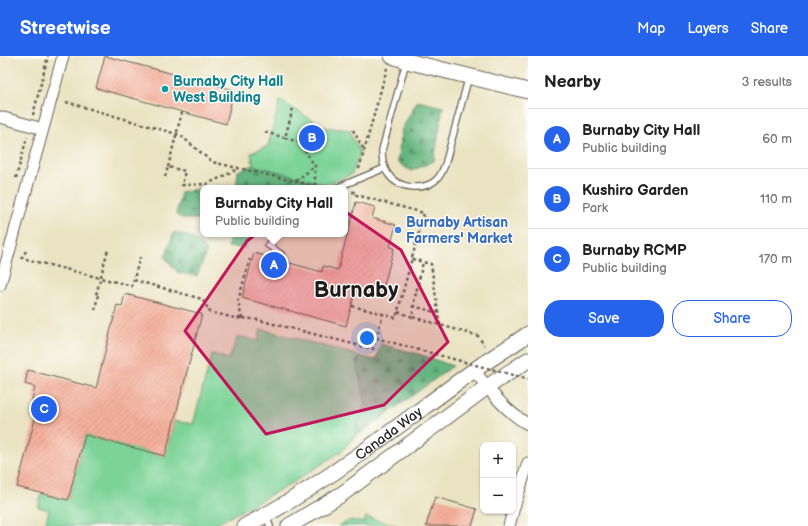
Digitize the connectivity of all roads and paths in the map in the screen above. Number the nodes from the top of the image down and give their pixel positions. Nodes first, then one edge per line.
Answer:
1 (48, 56) edge
2 (63, 56) edge
3 (392, 56) edge
4 (408, 58) edge
5 (386, 73) dead end
6 (469, 76) junction
7 (528, 91) edge
8 (66, 102) dead end
9 (293, 108) dead end
10 (182, 112) dead end
11 (0, 117) edge
12 (32, 117) dead end
13 (43, 129) junction
14 (353, 130) dead end
15 (265, 132) dead end
16 (285, 138) junction
17 (365, 151) junction
18 (315, 166) junction
19 (168, 167) junction
20 (237, 168) junction
21 (385, 168) junction
22 (165, 177) dead end
23 (357, 179) junction
24 (296, 182) junction
25 (308, 185) edge
26 (316, 185) edge
27 (343, 185) edge
28 (275, 237) edge
29 (108, 249) dead end
30 (26, 250) dead end
31 (281, 254) dead end
32 (140, 257) dead end
33 (250, 259) dead end
34 (412, 259) junction
35 (423, 262) junction
36 (100, 278) junction
37 (134, 280) junction
38 (0, 286) edge
39 (352, 306) dead end
40 (412, 306) junction
41 (95, 310) dead end
42 (398, 312) junction
43 (439, 313) junction
44 (383, 314) junction
45 (413, 317) junction
46 (242, 319) junction
47 (440, 325) junction
48 (528, 334) edge
49 (376, 338) junction
50 (484, 345) dead end
51 (528, 360) edge
52 (474, 370) junction
53 (528, 379) edge
54 (487, 387) junction
55 (528, 424) edge
56 (528, 463) edge
57 (516, 492) edge
58 (512, 514) edge
59 (268, 521) edge
60 (245, 526) edge
61 (289, 526) edge
62 (509, 526) edge

1 - 12 path
2 - 13 street
3 - 4 main road
4 - 6 main road
4 - 21 lane
5 - 17 path
6 - 7 main road
6 - 21 lane
8 - 20 path
9 - 16 path
10 - 19 path, bridge
11 - 13 street
13 - 38 street
14 - 17 path
15 - 16 path
16 - 18 path
17 - 23 path
18 - 24 path
18 - 26 path
19 - 20 path
19 - 22 path
20 - 24 path
21 - 23 lane
23 - 27 lane
23 - 34 path
24 - 25 path
28 - 31 lane
29 - 36 path
30 - 36 path
32 - 37 path
33 - 46 path
34 - 35 path
34 - 42 path
35 - 40 path
35 - 43 path
36 - 37 path
36 - 41 path
37 - 46 path
39 - 44 path
40 - 43 path
40 - 45 path
42 - 44 path
42 - 45 path
43 - 47 path
44 - 49 path
45 - 47 path
46 - 49 path
47 - 50 path
48 - 52 main road, Canada Way
49 - 53 path, bridge
51 - 54 main road, Canada Way
52 - 54 street
52 - 59 main road, Canada Way
54 - 55 street
54 - 61 main road, Canada Way
56 - 57 street
58 - 62 street
59 - 60 main road, Canada Way

